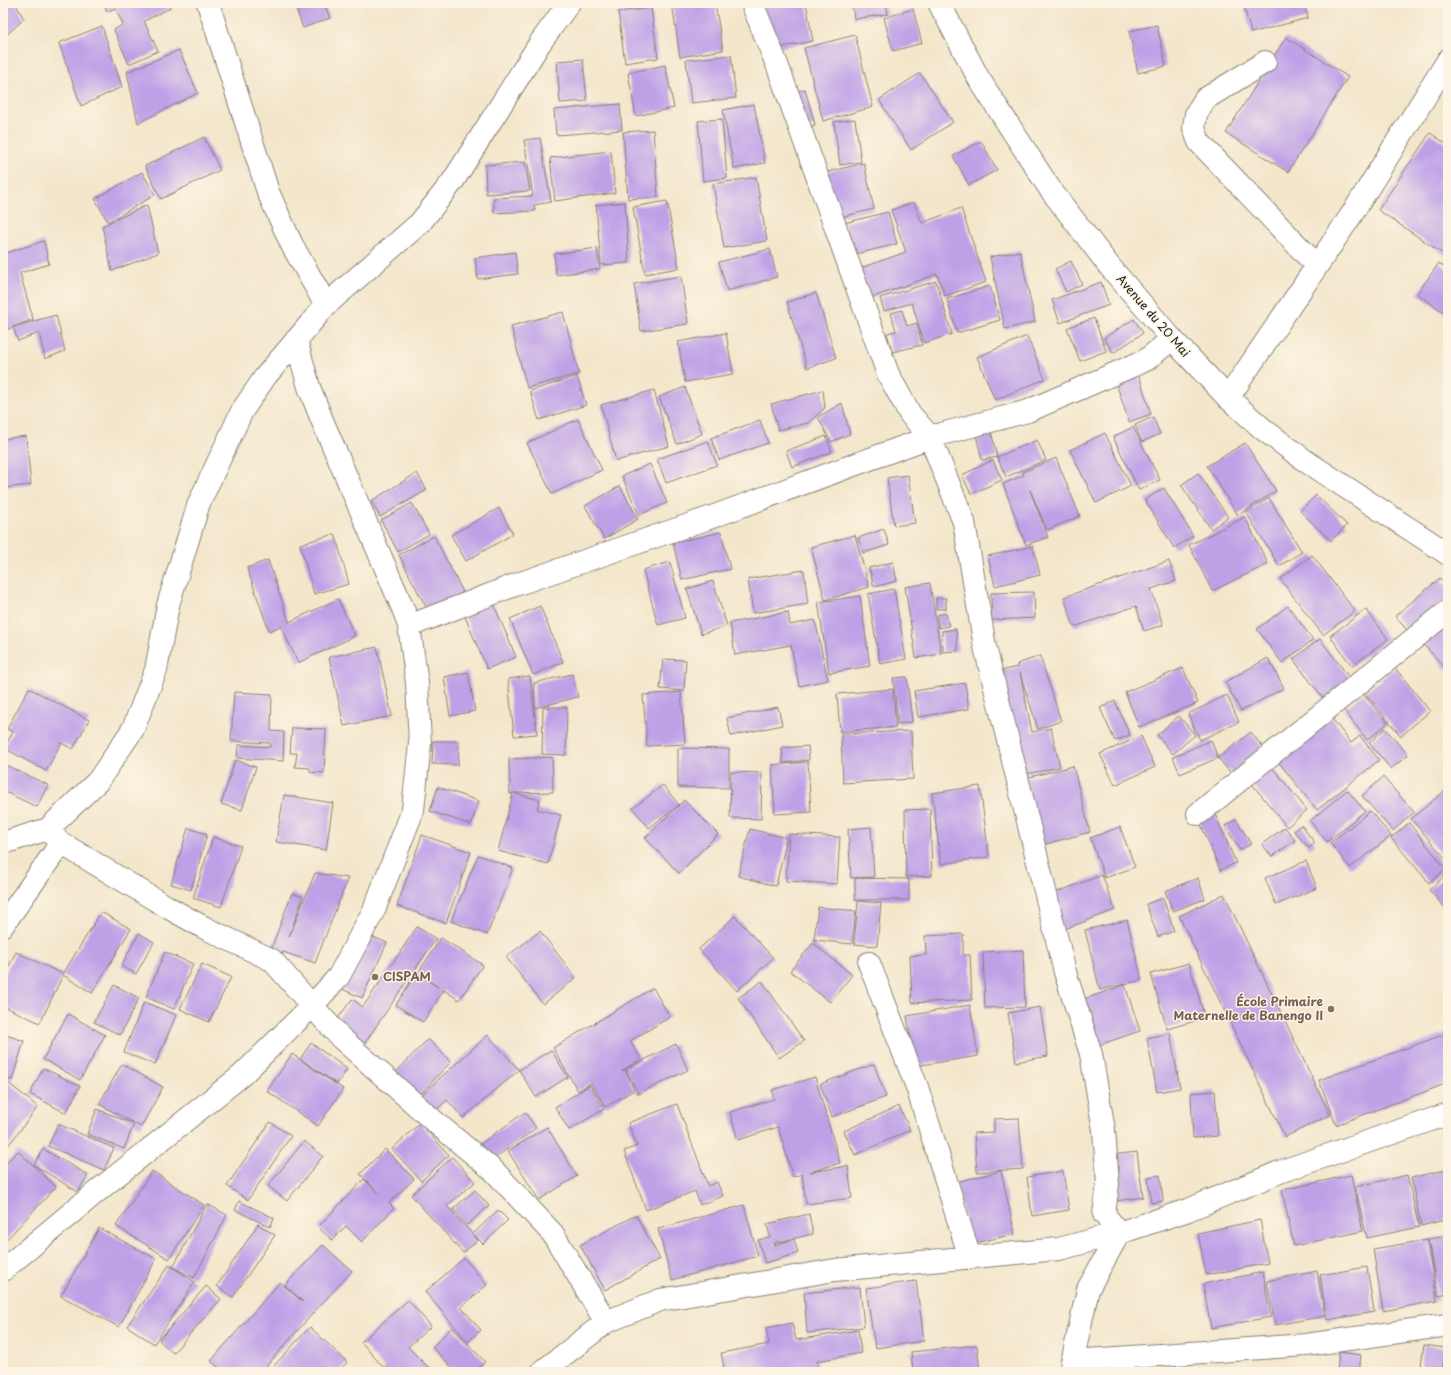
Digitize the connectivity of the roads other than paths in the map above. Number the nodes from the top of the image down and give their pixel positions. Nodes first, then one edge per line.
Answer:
1 (208, 3) edge
2 (569, 3) edge
3 (752, 3) edge
4 (939, 3) edge
5 (1448, 60) edge
6 (1265, 62) dead end
7 (1317, 266) junction
8 (326, 305) junction
9 (1172, 339) junction
10 (296, 340) junction
11 (1228, 398) junction
12 (930, 437) junction
13 (1448, 554) edge
14 (1448, 611) edge
15 (409, 626) junction
16 (1198, 814) dead end
17 (54, 836) junction
18 (3, 843) edge
19 (3, 925) edge
20 (869, 963) dead end
21 (312, 1006) junction
22 (1448, 1114) edge
23 (1119, 1233) junction
24 (970, 1258) junction
25 (3, 1270) edge
26 (606, 1322) junction
27 (1448, 1325) edge
28 (1071, 1366) edge
29 (542, 1372) edge

1 - 8 street
2 - 8 street
3 - 12 street
4 - 9 street, Avenue du 20 Mai
5 - 7 street
6 - 7 street
7 - 11 street
8 - 10 street
9 - 11 street, Avenue du 20 Mai
9 - 12 street
10 - 15 street
10 - 17 street
11 - 13 street, Avenue du 20 Mai
12 - 15 street
12 - 23 street
14 - 16 street
15 - 21 street
17 - 18 street
17 - 19 street
17 - 21 street
20 - 24 street
21 - 25 street
21 - 26 street
22 - 23 street
23 - 24 street
23 - 28 street
24 - 26 street
26 - 29 street
27 - 28 street

